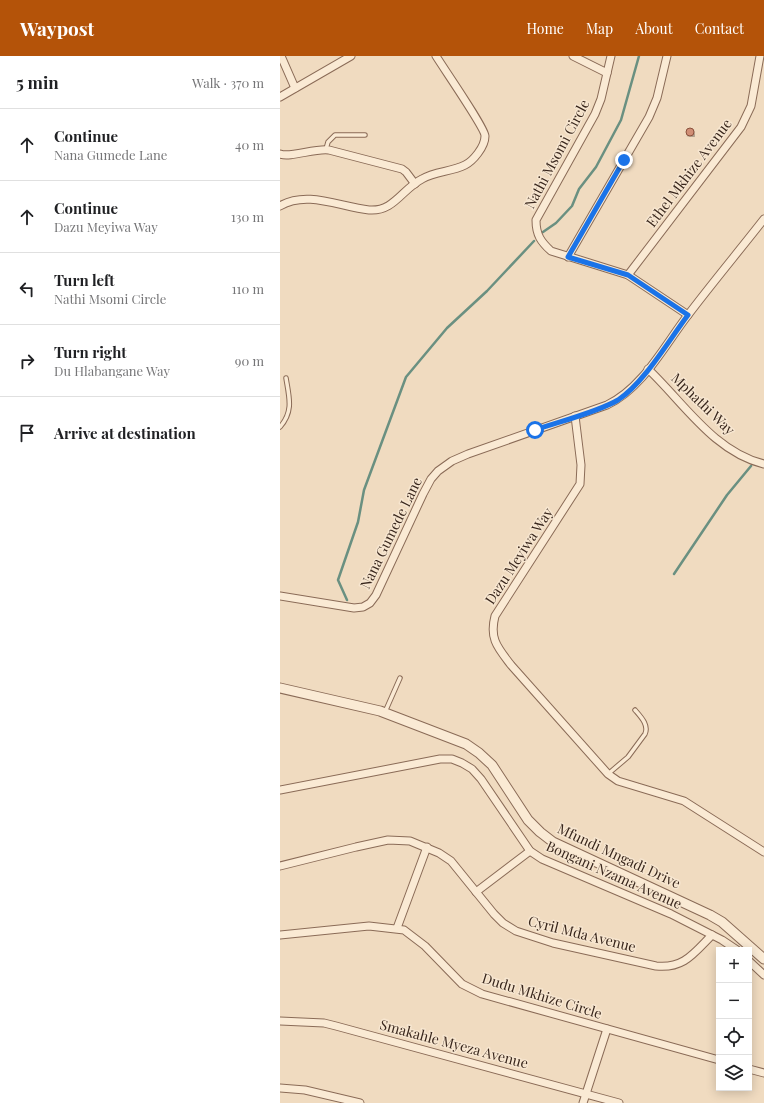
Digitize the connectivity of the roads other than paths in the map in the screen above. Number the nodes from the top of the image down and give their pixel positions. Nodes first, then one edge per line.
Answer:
1 (281, 56) edge
2 (351, 56) edge
3 (436, 56) edge
4 (573, 56) edge
5 (611, 56) edge
6 (667, 56) edge
7 (760, 56) edge
8 (607, 73) junction
9 (295, 88) junction
10 (280, 97) edge
11 (365, 135) dead end
12 (326, 149) junction
13 (280, 154) edge
14 (415, 184) junction
15 (280, 206) edge
16 (764, 219) edge
17 (568, 257) junction
18 (628, 275) junction
19 (688, 315) junction
20 (648, 369) junction
21 (286, 378) dead end
22 (575, 416) junction
23 (280, 427) edge
24 (764, 464) edge
25 (280, 596) edge
26 (400, 678) dead end
27 (280, 688) edge
28 (635, 710) dead end
29 (385, 712) junction
30 (608, 774) junction
31 (280, 790) edge
32 (427, 847) junction
33 (530, 851) junction
34 (764, 852) edge
35 (280, 866) edge
36 (476, 892) junction
37 (397, 928) junction
38 (280, 935) edge
39 (712, 935) junction
40 (732, 947) edge
41 (764, 959) edge
42 (752, 964) edge
43 (764, 975) edge
44 (280, 1021) edge
45 (607, 1029) junction
46 (716, 1059) edge
47 (752, 1070) edge
48 (764, 1073) edge
49 (280, 1088) edge
50 (585, 1094) junction
51 (360, 1103) edge
52 (582, 1103) edge
53 (619, 1103) edge

1 - 9 street
2 - 9 street
3 - 14 street
4 - 8 street
5 - 8 street, Nathi Msomi Circle
6 - 17 street
7 - 18 street, Ethel Mkhize Avenue
8 - 17 street, Nathi Msomi Circle
9 - 10 street
11 - 12 lane
12 - 13 street
12 - 14 street
14 - 15 street
16 - 19 street
17 - 18 street, Nathi Msomi Circle
18 - 19 street, Nathi Msomi Circle
19 - 20 street
20 - 22 street
20 - 24 street, Mphathi Way
21 - 23 lane
22 - 25 street, Nana Gumede Lane
22 - 30 street, Dazu Meyiwa Way
26 - 29 lane
27 - 29 street, Mfundi Mngadi Drive
28 - 30 lane
29 - 41 street, Mfundi Mngadi Drive
30 - 34 street, Dazu Meyiwa Way
31 - 33 street, Bongani Nzama Avenue
32 - 35 street, Cyril Mda Avenue
32 - 36 street, Cyril Mda Avenue
32 - 37 street
33 - 36 street
33 - 39 street, Bongani Nzama Avenue
36 - 39 street, Cyril Mda Avenue
37 - 38 street, Dudu Mkhize Circle
37 - 45 street, Dudu Mkhize Circle
39 - 40 street, Bongani Nzama Avenue
42 - 43 street
44 - 50 street, Smakahle Myeza Avenue
45 - 46 street, Dudu Mkhize Circle
45 - 50 street
47 - 48 street
49 - 51 street
50 - 52 street
50 - 53 street, Smakahle Myeza Avenue

